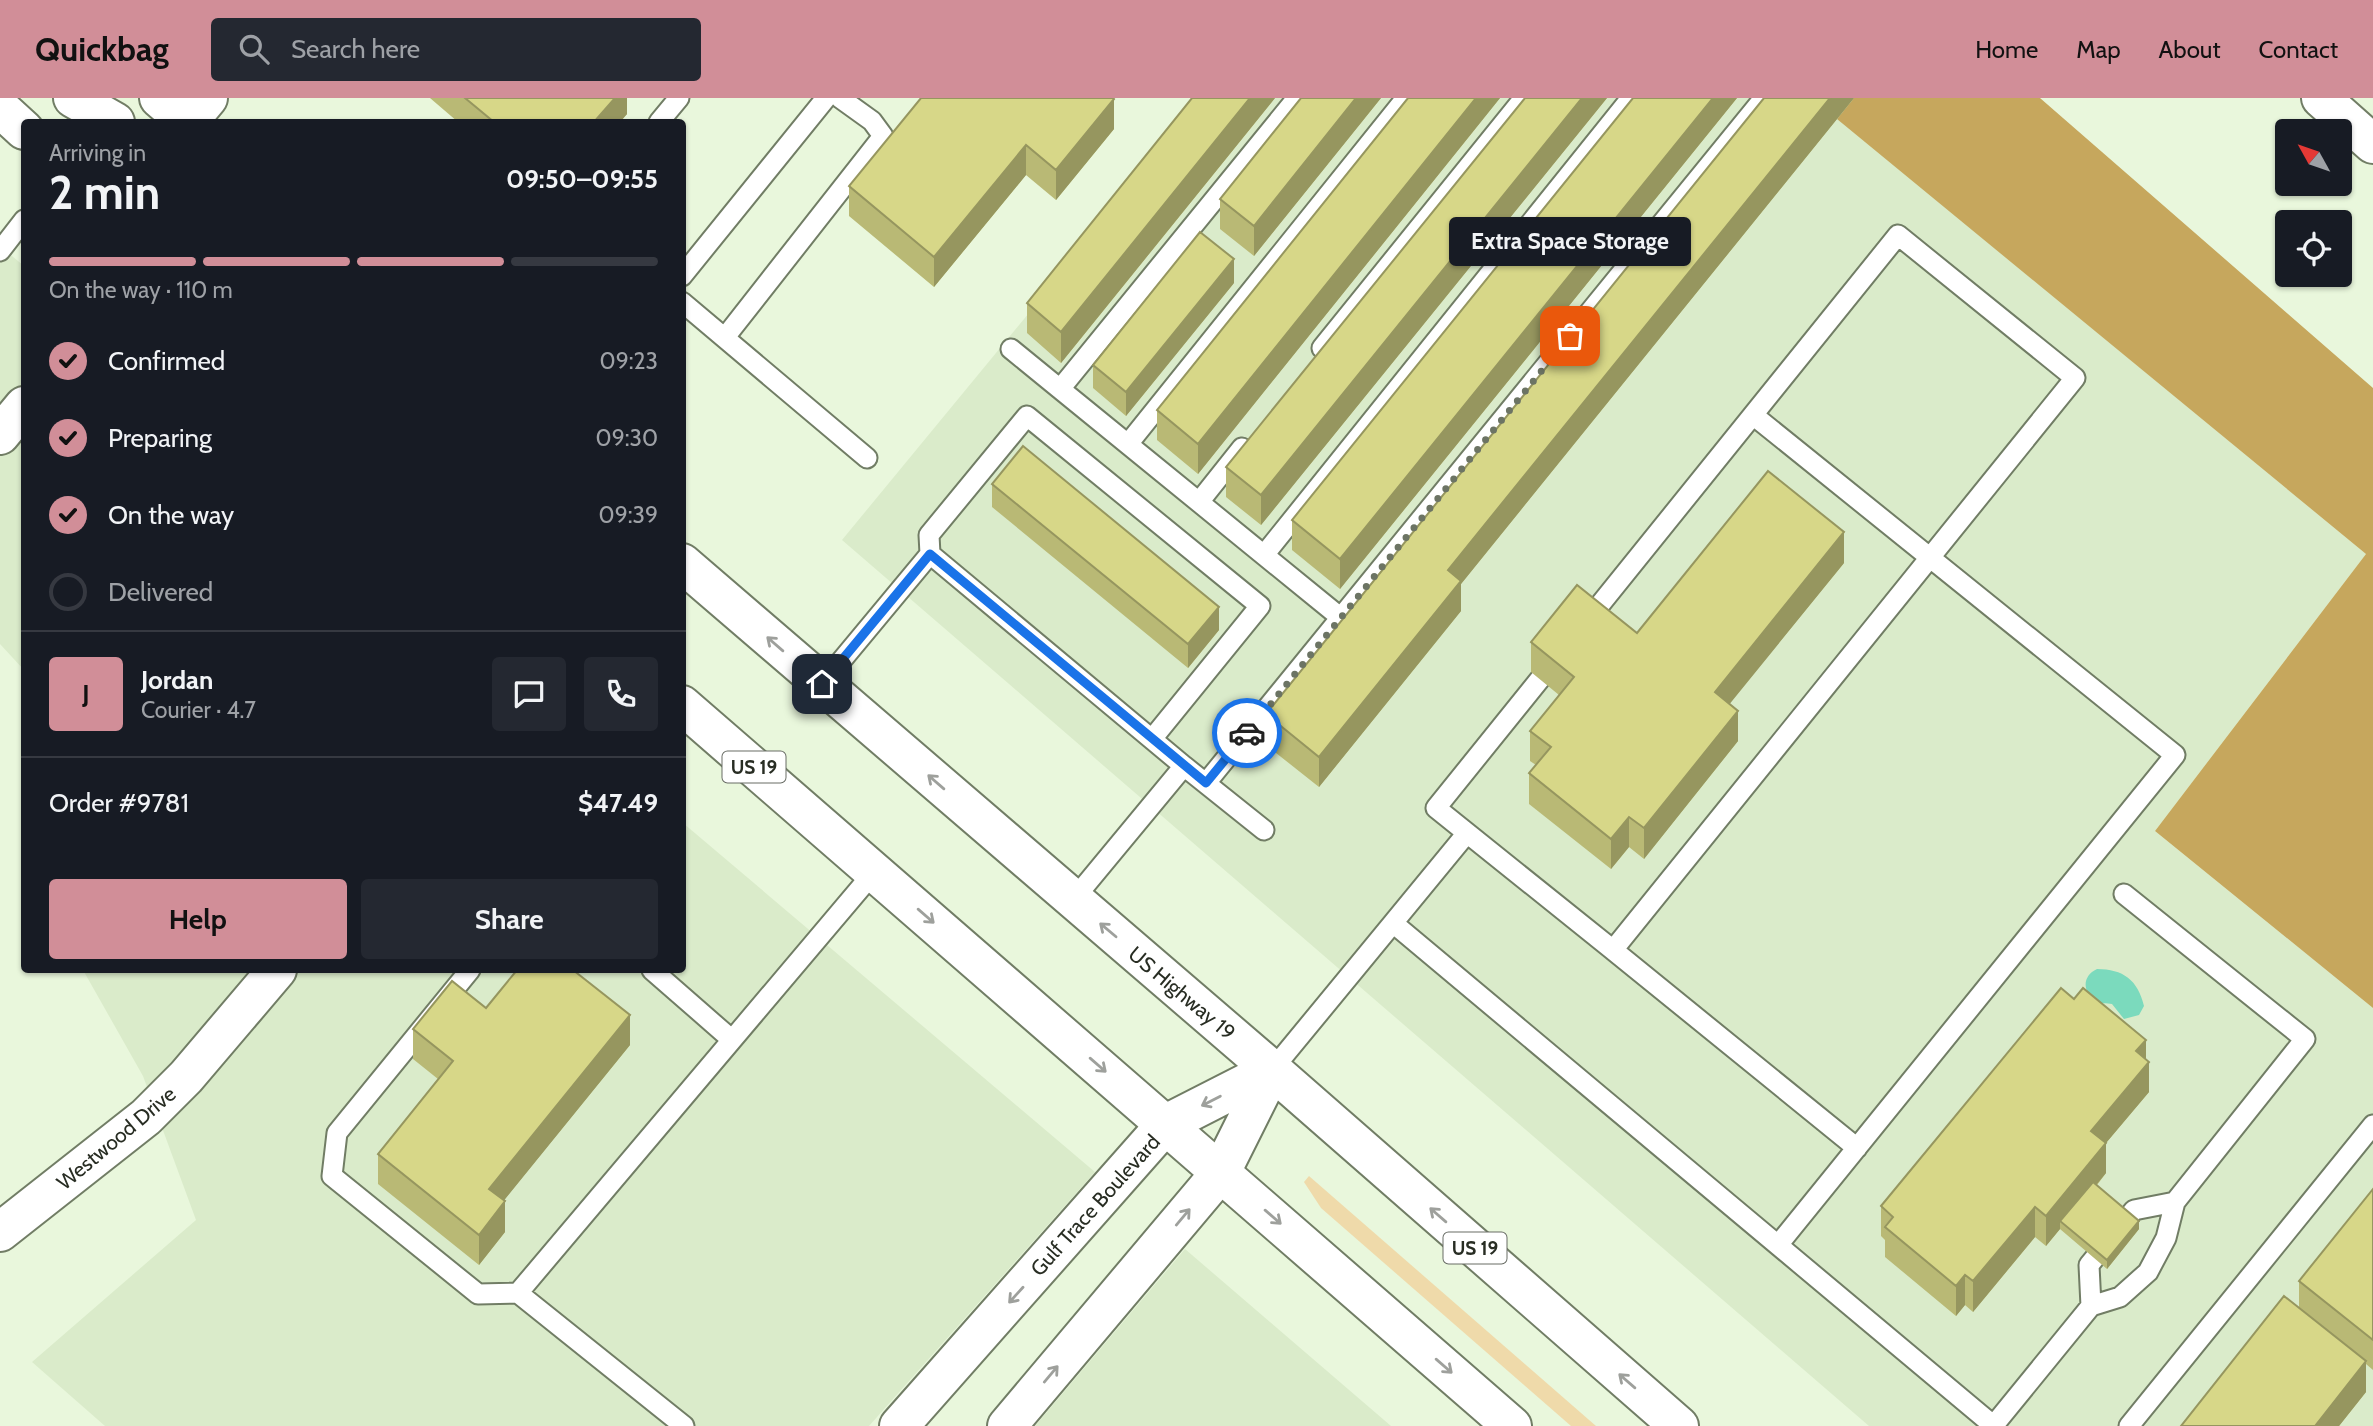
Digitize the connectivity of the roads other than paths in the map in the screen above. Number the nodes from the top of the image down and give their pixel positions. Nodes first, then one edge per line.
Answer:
1 (73, 98) edge
2 (159, 98) edge
3 (208, 98) edge
4 (679, 98) edge
5 (827, 98) edge
6 (840, 98) edge
7 (1297, 98) edge
8 (1406, 98) edge
9 (1524, 98) edge
10 (1631, 98) edge
11 (1764, 98) edge
12 (2320, 98) edge
13 (0, 108) edge
14 (109, 119) edge
15 (184, 119) edge
16 (190, 119) edge
17 (662, 119) edge
18 (21, 127) edge
19 (2373, 144) edge
20 (21, 224) edge
21 (0, 251) edge
22 (686, 271) edge
23 (686, 305) edge
24 (726, 336) junction
25 (1011, 349) dead end
26 (1310, 364) edge
27 (1060, 389) junction
28 (21, 410) edge
29 (1753, 415) junction
30 (0, 436) edge
31 (1250, 438) edge
32 (1128, 444) junction
33 (867, 458) dead end
34 (1199, 502) junction
35 (930, 554) junction
36 (1264, 555) junction
37 (1930, 558) junction
38 (686, 566) edge
39 (686, 591) edge
40 (738, 612) junction
41 (1340, 617) junction
42 (1586, 622) edge
43 (1540, 679) edge
44 (822, 684) junction
45 (686, 710) edge
46 (1152, 739) junction
47 (1184, 766) junction
48 (1206, 783) junction
49 (1264, 830) dead end
50 (1468, 833) junction
51 (874, 872) junction
52 (2124, 894) dead end
53 (1073, 900) junction
54 (1393, 923) junction
55 (1613, 950) junction
56 (273, 973) edge
57 (468, 973) edge
58 (655, 973) edge
59 (731, 1039) junction
60 (1272, 1070) junction
61 (1167, 1125) junction
62 (2373, 1125) edge
63 (1857, 1148) junction
64 (1221, 1172) junction
65 (2175, 1202) junction
66 (0, 1232) edge
67 (1778, 1245) junction
68 (518, 1293) junction
69 (2091, 1306) junction
70 (684, 1426) edge
71 (899, 1426) edge
72 (1007, 1426) edge
73 (1513, 1426) edge
74 (1679, 1426) edge
75 (1994, 1426) edge
76 (2129, 1426) edge

1 - 14 main road
2 - 15 main road
3 - 16 main road
4 - 17 lane
5 - 22 lane
6 - 24 lane
7 - 27 lane
8 - 32 lane
9 - 26 lane
10 - 36 lane
11 - 41 lane
12 - 19 main road
13 - 18 main road
20 - 21 lane
23 - 24 lane
24 - 33 lane
25 - 27 lane
27 - 32 lane
28 - 30 main road
29 - 37 lane
29 - 37 lane
29 - 42 lane
31 - 34 lane
32 - 34 lane
34 - 36 lane
35 - 44 lane
35 - 46 lane
35 - 46 lane
36 - 41 lane
37 - 55 lane
37 - 63 lane
38 - 40 main road, US Highway 19 / US 19
39 - 40 main road
44 -> 40 main road, US Highway 19 / US 19
41 - 48 lane
43 - 50 lane
53 -> 44 main road, US Highway 19 / US 19
45 - 51 main road, US 19
46 - 47 lane
47 - 48 lane
47 - 53 lane
48 - 49 lane
50 - 54 lane
50 - 55 lane
51 - 59 lane
51 -> 61 main road, US 19
52 - 65 lane
60 -> 53 main road, US Highway 19 / US 19
54 - 60 lane
54 - 67 lane
55 - 63 lane
56 - 66 main road, Westwood Drive
57 - 68 lane
58 - 59 lane
59 - 68 lane
60 -> 61 main road, Gulf Trace Boulevard
60 - 64 main road
74 -> 60 main road, US Highway 19 / US 19
61 - 64 main road, US 19
61 -> 71 main road, Gulf Trace Boulevard
62 - 76 lane
63 - 67 lane
72 -> 64 main road
64 -> 73 main road, US 19
65 - 69 lane
65 - 69 lane
67 - 75 lane
68 - 70 lane
69 - 75 lane

